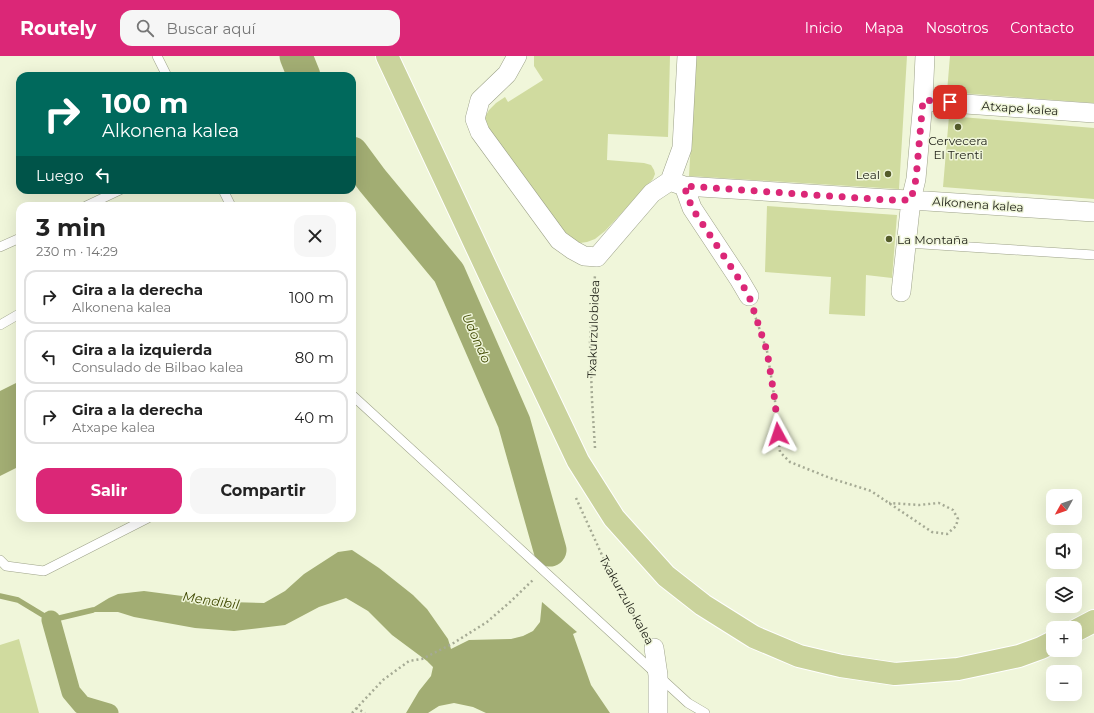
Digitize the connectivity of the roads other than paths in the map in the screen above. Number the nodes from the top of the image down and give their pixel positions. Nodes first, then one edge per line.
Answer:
1 (157, 56) edge
2 (387, 56) edge
3 (517, 56) edge
4 (687, 56) edge
5 (924, 56) edge
6 (165, 72) edge
7 (923, 100) junction
8 (1094, 113) edge
9 (677, 183) junction
10 (112, 194) edge
11 (911, 200) junction
12 (94, 202) edge
13 (1094, 212) edge
14 (16, 240) edge
15 (907, 243) junction
16 (0, 247) edge
17 (1094, 255) edge
18 (901, 292) dead end
19 (749, 296) road end
20 (16, 316) edge
21 (0, 324) edge
22 (356, 399) edge
23 (140, 522) edge
24 (0, 560) edge
25 (1094, 621) edge
26 (1082, 627) edge
27 (1046, 646) edge
28 (654, 648) road end
29 (658, 675) junction
30 (658, 713) edge
31 (705, 713) edge

1 - 6 lane
2 - 27 main road
3 - 9 street
4 - 9 street
5 - 7 street
7 - 8 street, Atxape kalea
7 - 11 street
9 - 11 street, Alkonena kalea
9 - 19 street
10 - 12 lane
11 - 13 street, Alkonena kalea
11 - 15 street
14 - 16 lane
15 - 17 lane
15 - 18 street
20 - 21 lane
22 - 29 lane
23 - 24 lane
25 - 26 main road
28 - 29 street, Txakurzulo kalea
29 - 30 street, Txakurzulo kalea
29 - 31 lane

